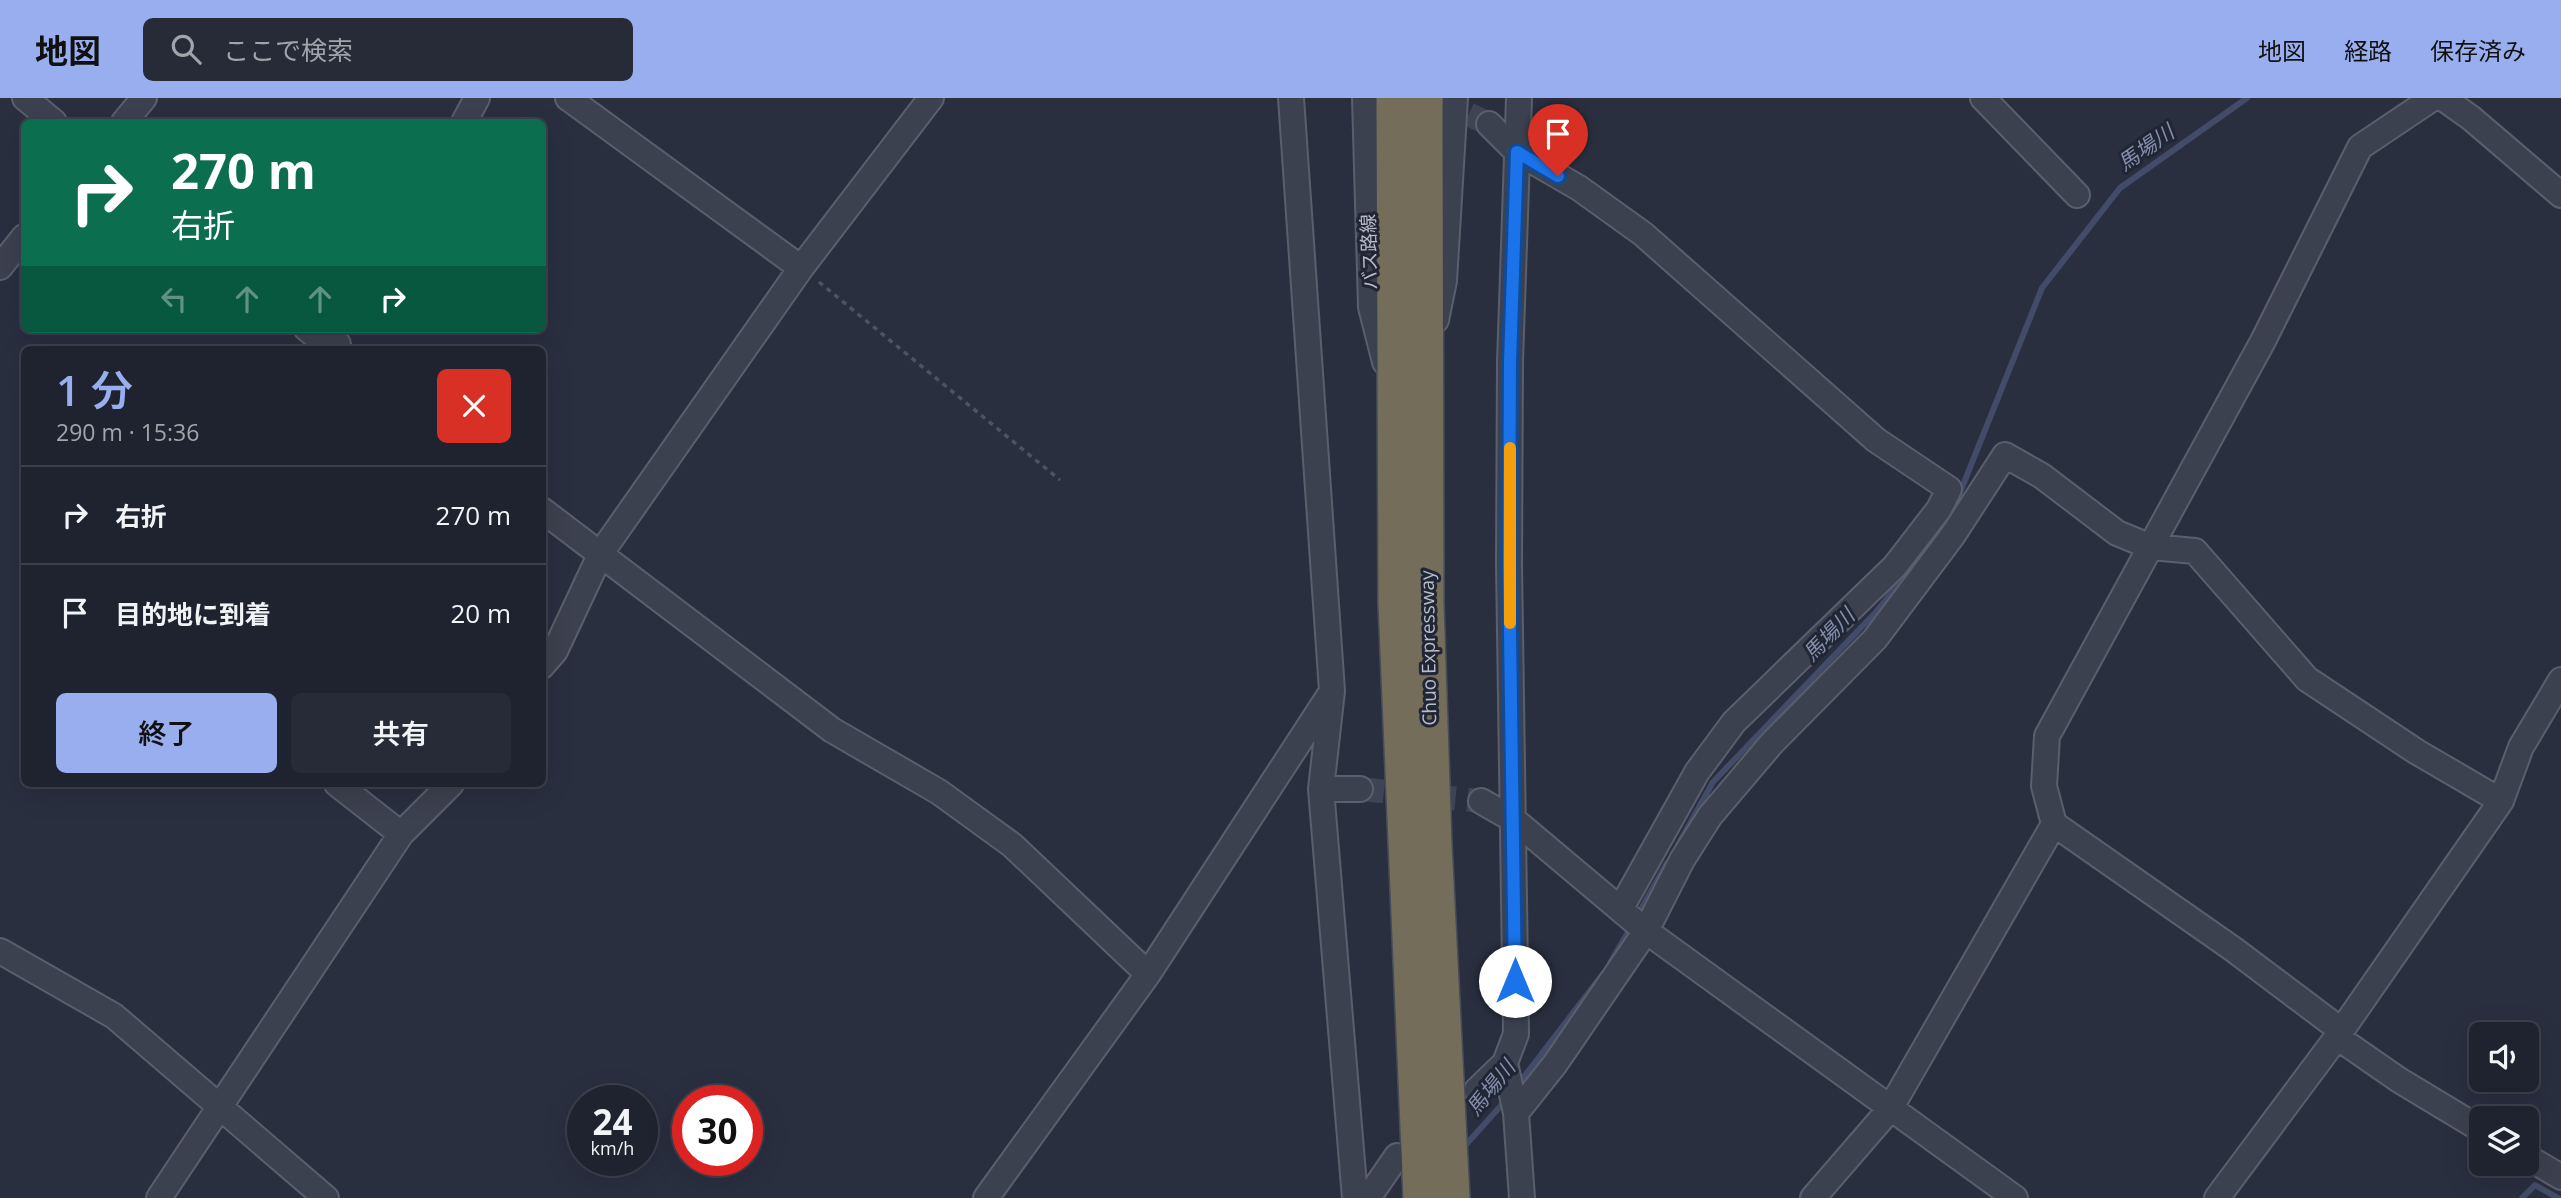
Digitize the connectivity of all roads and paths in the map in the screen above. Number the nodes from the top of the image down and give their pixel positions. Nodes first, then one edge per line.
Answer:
1 (25, 98) edge
2 (144, 98) edge
3 (477, 98) edge
4 (568, 98) edge
5 (931, 98) edge
6 (1292, 98) edge
7 (1365, 98) edge
8 (1394, 98) edge
9 (1424, 98) edge
10 (1455, 98) edge
11 (1519, 98) edge
12 (1983, 98) edge
13 (2433, 98) edge
14 (2443, 98) edge
15 (50, 119) edge
16 (126, 119) edge
17 (466, 119) edge
18 (1489, 124) tunnel mouth
19 (1517, 152) junction
20 (2077, 195) dead end
21 (2561, 195) edge
22 (21, 241) edge
23 (0, 267) edge
24 (802, 268) junction
25 (312, 333) edge
26 (342, 341) edge
27 (1426, 372) junction
28 (1396, 403) junction
29 (1060, 480) dead end
30 (546, 513) edge
31 (2151, 547) junction
32 (601, 553) junction
33 (1906, 575) junction
34 (546, 661) edge
35 (2561, 680) edge
36 (1332, 691) junction
37 (341, 787) edge
38 (448, 787) edge
39 (1321, 789) junction
40 (1360, 789) tunnel mouth
41 (1481, 801) tunnel mouth
42 (2501, 801) junction
43 (1514, 820) junction
44 (2054, 824) junction
45 (401, 834) junction
46 (1633, 919) junction
47 (0, 951) edge
48 (1148, 974) junction
49 (2337, 1037) junction
50 (1508, 1071) junction
51 (1477, 1090) dead end
52 (220, 1107) junction
53 (1515, 1109) junction
54 (1890, 1110) junction
55 (2469, 1122) edge
56 (1407, 1157) junction
57 (2539, 1164) edge
58 (2561, 1177) edge
59 (1442, 1196) edge
60 (159, 1198) edge
61 (326, 1198) edge
62 (986, 1198) edge
63 (1355, 1198) edge
64 (1368, 1198) edge
65 (1522, 1198) edge
66 (1813, 1198) edge
67 (2015, 1198) edge
68 (2217, 1198) edge

1 - 15 street
2 - 16 street
3 - 17 street
4 - 24 street
5 - 24 street
6 - 36 street
7 - 28 street, バス路線
8 - 28 highway, Chuo Expressway
9 - 27 highway, Chuo Expressway
10 - 27 street
11 - 19 street
12 - 20 street
13 - 31 street
14 - 21 street
18 - 19 street
19 - 33 street
19 - 43 street
22 - 23 street
24 - 29 path
24 - 32 street
25 - 26 street
27 - 59 highway, Chuo Expressway
28 - 56 highway, Chuo Expressway
30 - 32 street
31 - 33 street
31 - 42 street
31 - 44 street
32 - 34 street
32 - 48 street
33 - 46 street
33 - 46 street
35 - 42 street
36 - 39 street
36 - 48 street
37 - 45 street
38 - 45 street
39 - 40 street
39 - 63 street
41 - 43 street
42 - 49 street
43 - 46 street
43 - 50 street
44 - 49 street
44 - 54 street
45 - 52 street
46 - 53 street
46 - 54 street
47 - 52 street
48 - 62 street
49 - 55 street
49 - 68 street
50 - 51 street
50 - 53 street
52 - 60 street
52 - 61 street
53 - 65 street
54 - 66 street
54 - 67 street
56 - 59 highway, Chuo Expressway
56 - 64 street
57 - 58 street

